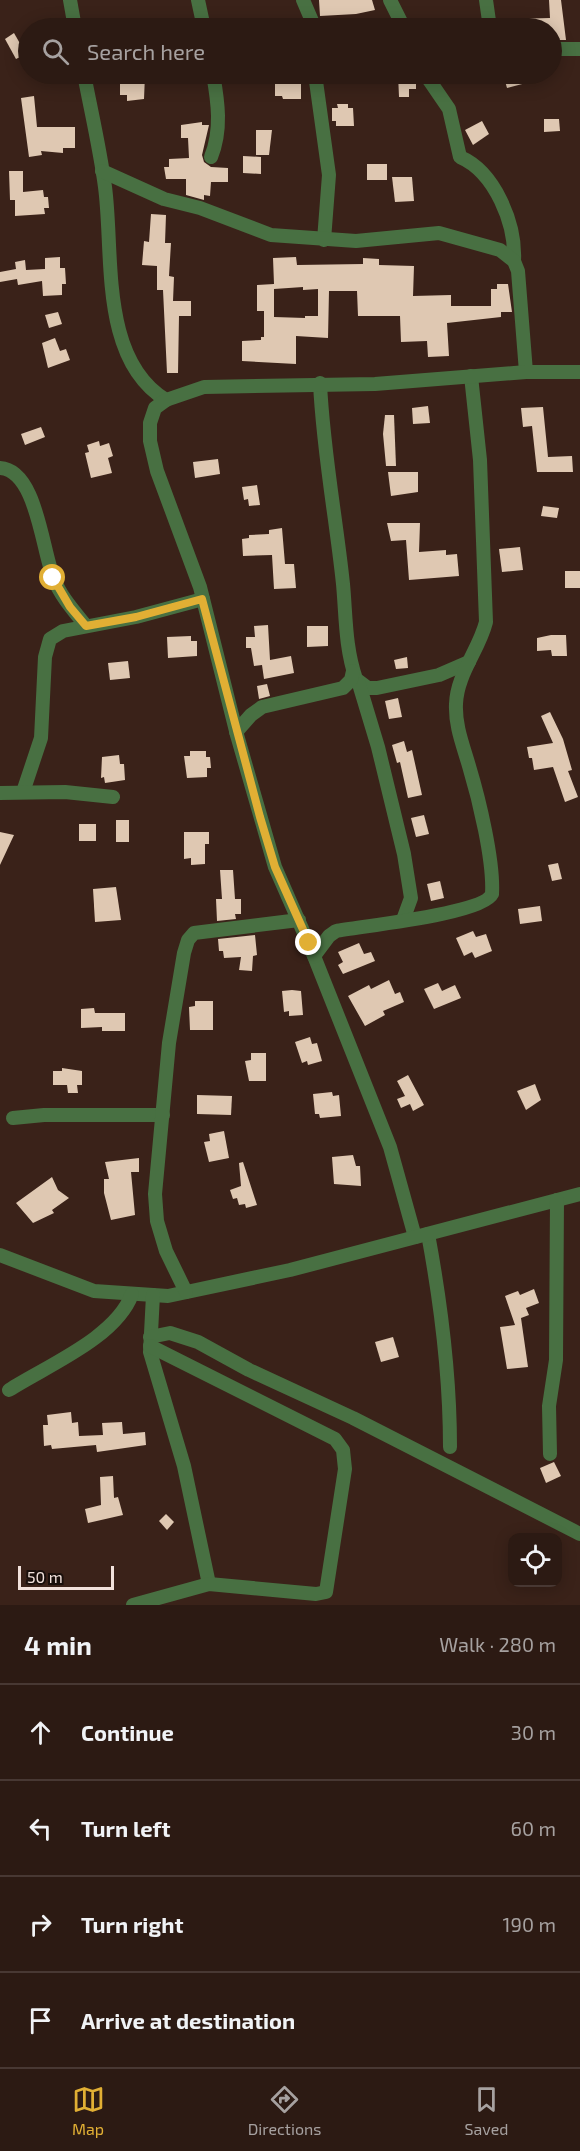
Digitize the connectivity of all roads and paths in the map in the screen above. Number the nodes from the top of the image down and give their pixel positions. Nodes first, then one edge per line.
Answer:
1 (70, 0) edge
2 (198, 0) edge
3 (303, 0) edge
4 (390, 0) edge
5 (486, 0) edge
6 (73, 18) edge
7 (202, 18) edge
8 (311, 18) edge
9 (399, 18) edge
10 (489, 18) edge
11 (562, 49) edge
12 (580, 49) edge
13 (86, 84) edge
14 (214, 84) edge
15 (316, 84) edge
16 (432, 84) edge
17 (211, 157) dead end
18 (102, 171) junction
19 (324, 240) junction
20 (514, 261) junction
21 (526, 372) junction
22 (580, 372) edge
23 (471, 376) junction
24 (320, 383) junction
25 (166, 400) junction
26 (0, 468) edge
27 (202, 599) junction
28 (86, 626) junction
29 (470, 663) junction
30 (356, 678) junction
31 (236, 732) junction
32 (23, 792) junction
33 (0, 793) edge
34 (113, 797) dead end
35 (299, 920) junction
36 (403, 920) junction
37 (314, 956) junction
38 (163, 1115) junction
39 (13, 1118) dead end
40 (580, 1194) edge
41 (557, 1200) junction
42 (422, 1235) junction
43 (0, 1255) edge
44 (186, 1292) junction
45 (132, 1294) junction
46 (153, 1295) junction
47 (150, 1341) junction
48 (9, 1390) dead end
49 (450, 1447) dead end
50 (550, 1454) dead end
51 (580, 1534) edge
52 (209, 1584) junction
53 (323, 1600) edge
54 (133, 1605) edge

1 - 6 street
2 - 7 street
3 - 8 street
4 - 9 street
5 - 10 street
11 - 12 street
13 - 18 street
14 - 17 street
15 - 19 street
16 - 20 street
18 - 19 street
18 - 25 street
19 - 20 street
20 - 21 street
21 - 22 street
21 - 23 street
23 - 24 street
23 - 29 street
24 - 25 street
24 - 30 street
25 - 27 street
26 - 28 street
27 - 28 street
27 - 31 street
28 - 32 street
29 - 30 street
29 - 36 street
30 - 31 street
30 - 36 street
31 - 35 street
32 - 33 street
32 - 34 street
35 - 37 street
35 - 38 street
36 - 37 street
37 - 42 street
38 - 39 street
38 - 44 street
40 - 41 street
41 - 42 street
41 - 50 street
42 - 44 street
42 - 49 street
43 - 45 street
44 - 46 street
45 - 46 street
45 - 48 street
46 - 47 street
47 - 51 street
47 - 52 street
47 - 53 street
52 - 53 street
52 - 54 street

